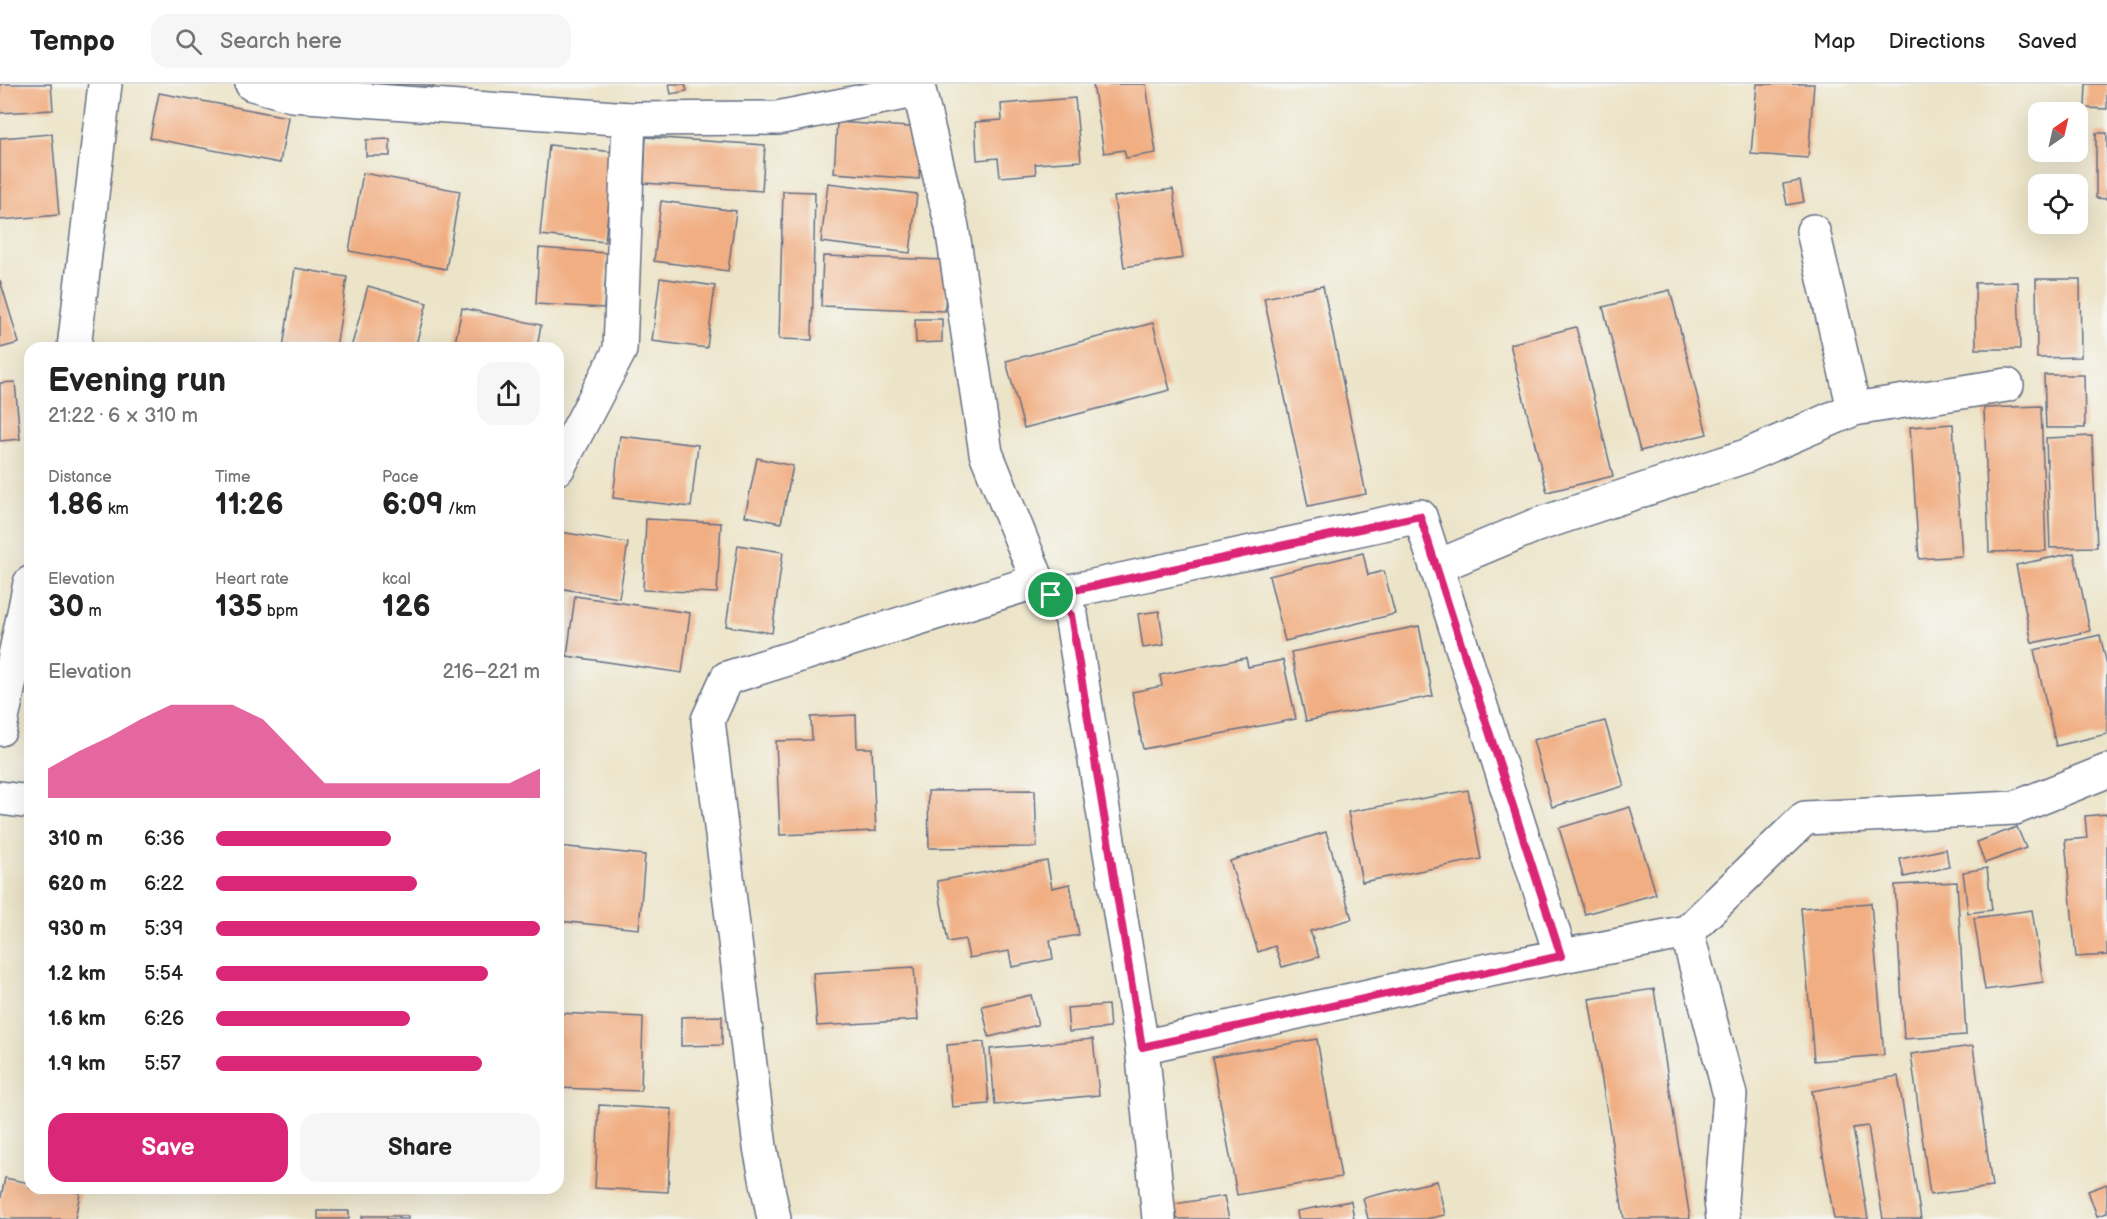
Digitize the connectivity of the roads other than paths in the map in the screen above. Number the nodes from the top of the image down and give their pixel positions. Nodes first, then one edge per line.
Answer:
1 (105, 84) edge
2 (252, 84) edge
3 (925, 87) edge
4 (629, 119) junction
5 (1813, 231) dead end
6 (76, 342) edge
7 (2007, 385) dead end
8 (1854, 409) junction
9 (564, 457) edge
10 (1436, 567) junction
11 (1045, 588) junction
12 (24, 612) edge
13 (0, 729) edge
14 (2107, 771) edge
15 (0, 798) edge
16 (24, 801) edge
17 (1688, 932) junction
18 (1561, 956) junction
19 (1142, 1047) junction
20 (774, 1219) edge
21 (1159, 1219) edge
22 (1723, 1219) edge

1 - 6 street
2 - 4 street
3 - 4 street
3 - 11 street
4 - 9 street
5 - 8 street
7 - 8 street
8 - 10 street
10 - 11 street
10 - 18 street
11 - 19 street
11 - 20 street
12 - 13 street
14 - 17 street
15 - 16 street
17 - 18 street
17 - 22 street
18 - 19 street
19 - 21 street

